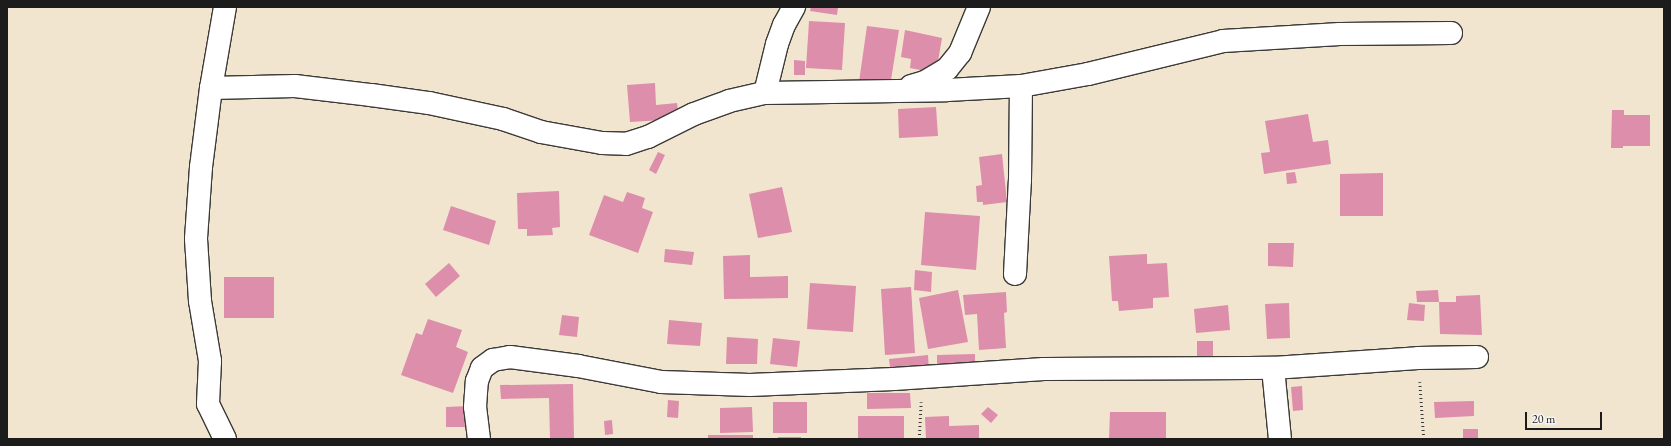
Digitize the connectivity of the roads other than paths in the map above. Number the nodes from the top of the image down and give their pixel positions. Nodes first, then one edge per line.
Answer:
1 (225, 7) edge
2 (794, 7) edge
3 (979, 7) edge
4 (1451, 33) dead end
5 (1021, 86) junction
6 (211, 88) junction
7 (894, 91) junction
8 (765, 93) junction
9 (1016, 274) dead end
10 (1477, 357) dead end
11 (1273, 368) junction
12 (225, 439) edge
13 (479, 439) edge
14 (1280, 439) edge

1 - 6 street
2 - 8 street
3 - 7 street
4 - 5 street
5 - 7 street
5 - 9 street
6 - 8 street
6 - 12 street
7 - 8 street
10 - 11 street
11 - 13 street
11 - 14 street

